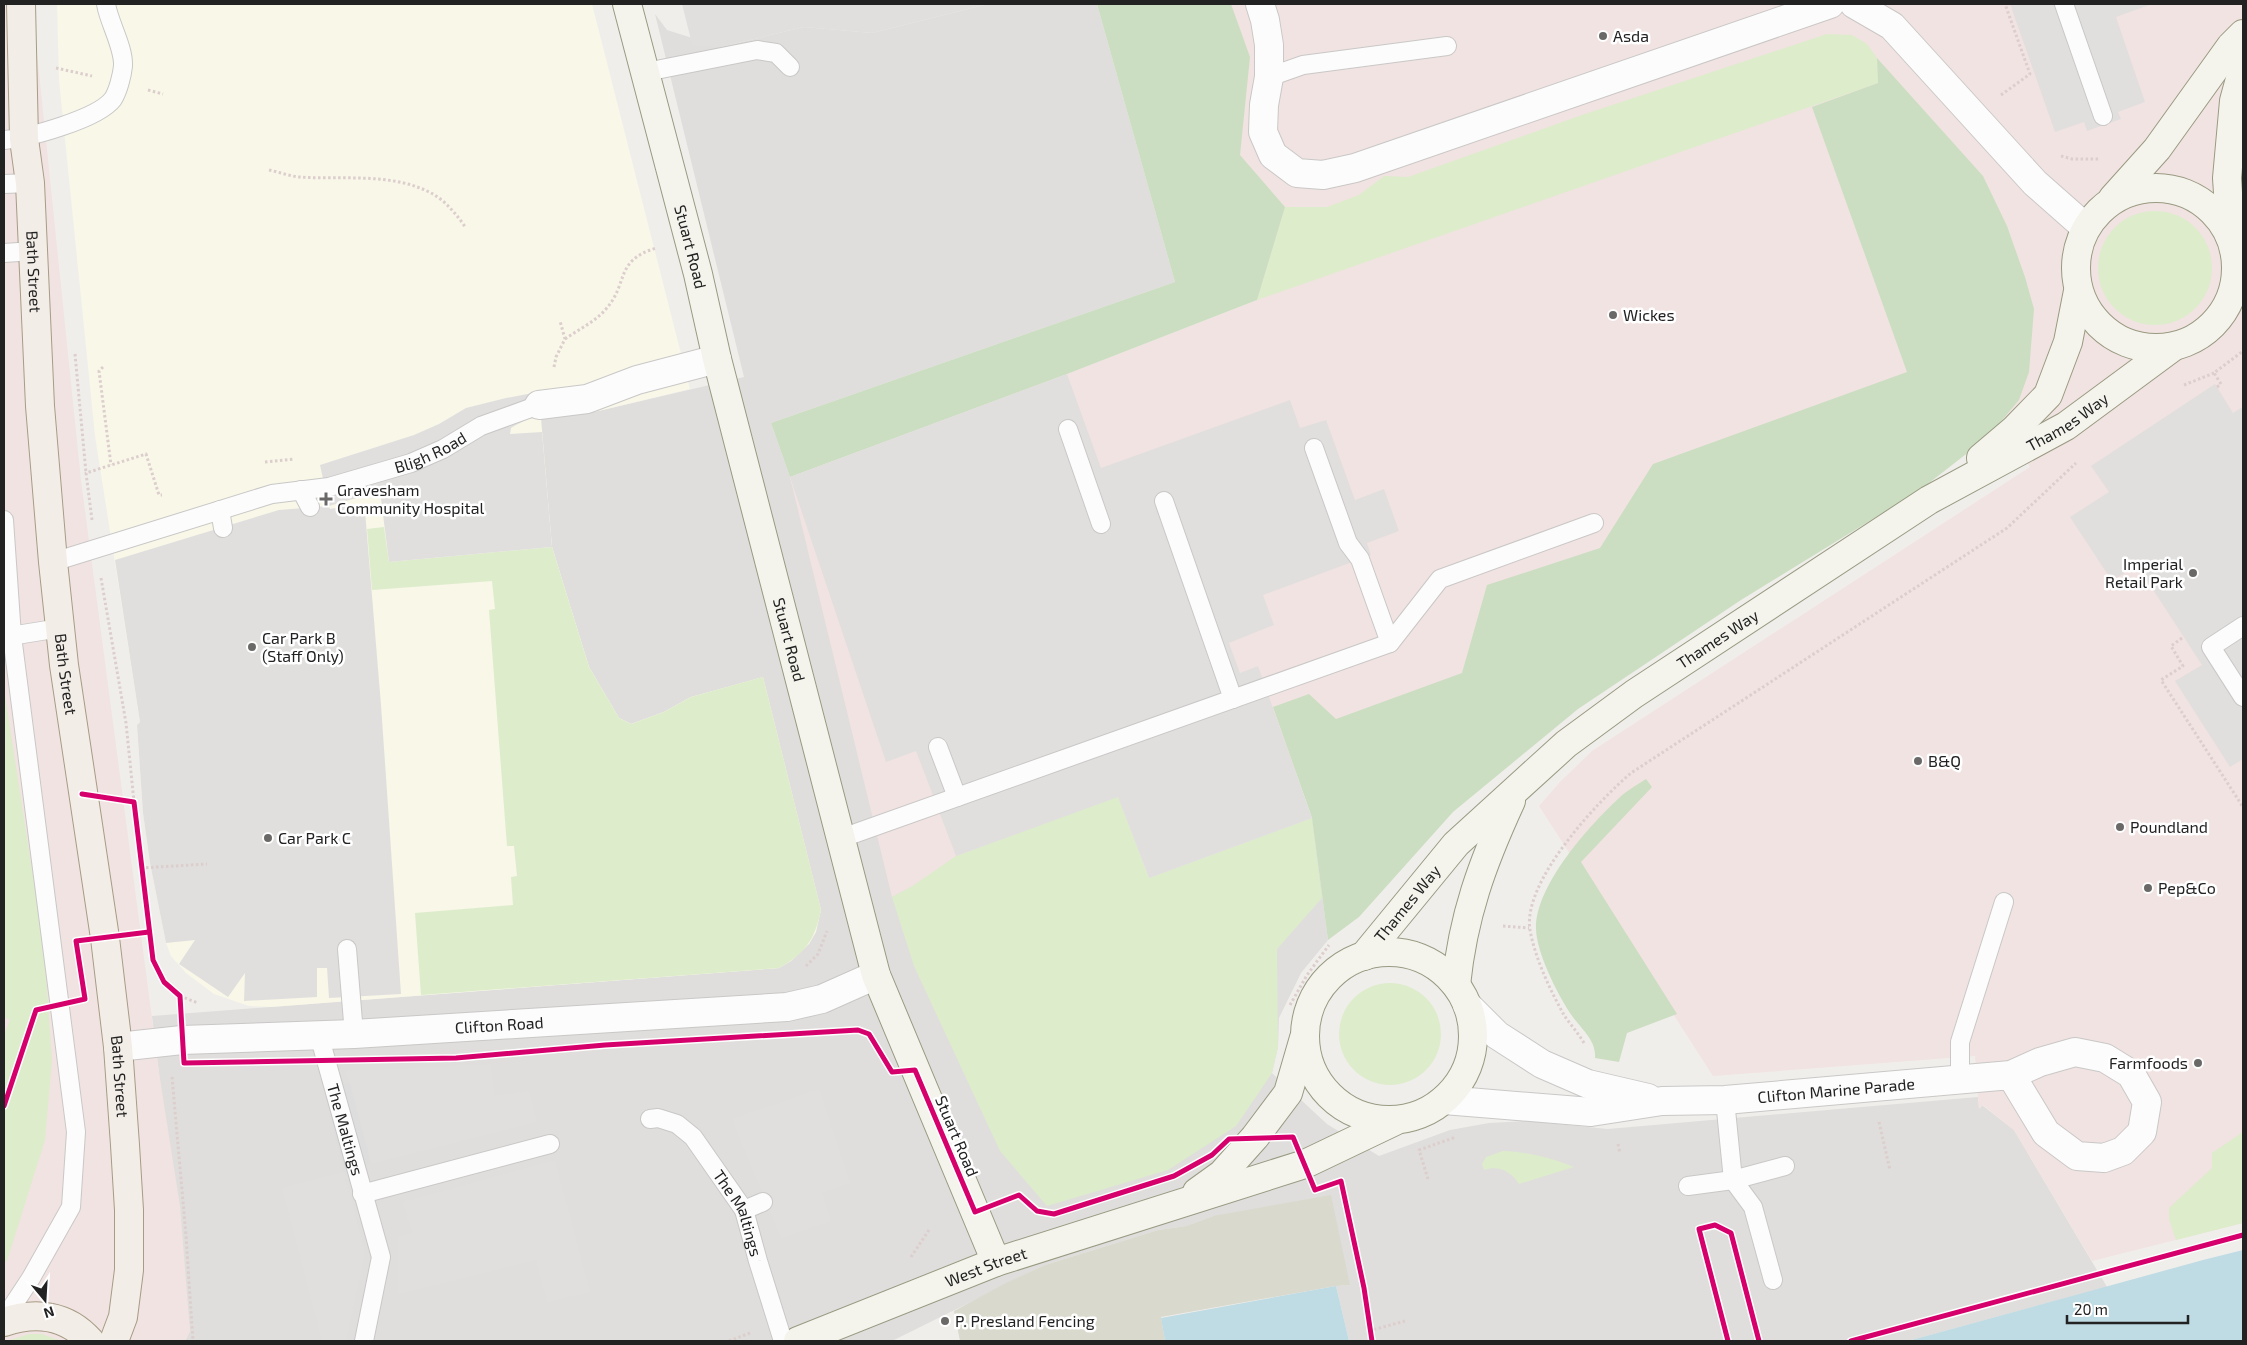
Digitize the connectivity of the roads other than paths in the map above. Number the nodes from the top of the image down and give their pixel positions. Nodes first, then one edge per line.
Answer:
1 (21, 4) edge
2 (106, 4) edge
3 (627, 4) edge
4 (1260, 4) edge
5 (1830, 4) edge
6 (1854, 4) edge
7 (2064, 4) edge
8 (2243, 34) edge
9 (1447, 46) dead end
10 (790, 67) dead end
11 (2243, 68) edge
12 (646, 72) junction
13 (1270, 77) junction
14 (2103, 116) dead end
15 (14, 139) edge
16 (17, 184) edge
17 (2108, 203) junction
18 (2086, 228) junction
19 (2231, 238) junction
20 (33, 251) junction
21 (4, 253) edge
22 (2239, 286) edge
23 (2078, 291) junction
24 (2173, 347) junction
25 (717, 359) junction
26 (539, 405) joint
27 (1068, 429) dead end
28 (1314, 448) dead end
29 (301, 490) junction
30 (1929, 500) junction
31 (1164, 501) dead end
32 (310, 507) dead end
33 (220, 510) junction
34 (4, 520) edge
35 (1594, 523) dead end
36 (1101, 524) dead end
37 (222, 528) dead end
38 (53, 562) junction
39 (2243, 626) edge
40 (60, 628) junction
41 (8, 636) edge
42 (1390, 643) junction
43 (2243, 697) edge
44 (1233, 699) junction
45 (938, 747) dead end
46 (1516, 791) junction
47 (958, 797) junction
48 (842, 838) junction
49 (2004, 902) dead end
50 (347, 950) dead end
51 (1364, 956) junction
52 (876, 975) junction
53 (1462, 995) junction
54 (354, 1034) junction
55 (319, 1035) junction
56 (1304, 1036) junction
57 (118, 1047) junction
58 (2011, 1075) junction
59 (1960, 1078) junction
60 (1444, 1100) junction
61 (1726, 1100) junction
62 (1662, 1101) junction
63 (650, 1119) dead end
64 (1395, 1121) junction
65 (550, 1144) dead end
66 (1785, 1166) dead end
67 (1733, 1180) junction
68 (1688, 1186) dead end
69 (362, 1194) junction
70 (763, 1202) dead end
71 (1180, 1205) junction
72 (744, 1210) junction
73 (996, 1262) junction
74 (1773, 1280) dead end
75 (4, 1321) edge
76 (90, 1341) edge
77 (114, 1341) edge
78 (364, 1341) edge
79 (783, 1341) edge
80 (798, 1341) edge

1 - 15 main road, Bath Street
2 - 15 lane
3 - 12 street, Stuart Road
4 - 13 street
5 - 13 street
6 - 18 street
7 - 14 lane
8 - 17 street
9 - 13 lane
10 - 12 lane
11 - 19 street
12 - 25 street, Stuart Road
15 - 16 main road, Bath Street
16 - 20 main road, Bath Street
17 - 18 street
17 - 19 street
18 - 23 street
19 - 22 street
20 - 21 lane
20 - 38 main road, Bath Street
22 - 24 street
23 - 24 street
23 - 30 street, Thames Way
24 - 30 street, Thames Way
25 - 26 street, Bligh Road
25 - 48 street, Stuart Road
26 - 29 lane, Bligh Road
27 - 36 lane
28 - 42 lane
29 - 32 lane
29 - 33 lane, Bligh Road
30 - 46 street, Thames Way
31 - 44 lane
33 - 37 lane
33 - 38 lane, Bligh Road
34 - 41 lane
35 - 42 lane
38 - 40 main road, Bath Street
39 - 43 lane
40 - 41 lane
40 - 57 main road, Bath Street
41 - 75 lane
42 - 44 lane
44 - 47 lane
45 - 47 lane
46 - 51 street, Thames Way
46 - 53 street, Thames Way
47 - 48 lane
48 - 52 street, Stuart Road
49 - 59 lane
50 - 54 lane
51 - 53 street
51 - 56 street
52 - 54 street, Clifton Road
52 - 73 street, Stuart Road
53 - 60 street
53 - 62 street, Clifton Marine Parade
54 - 55 street, Clifton Road
55 - 57 street, Clifton Road
55 - 69 lane, The Maltings
56 - 64 street
56 - 71 street, West Street
57 - 77 main road, Bath Street
58 - 58 street, Clifton Marine Parade
58 - 59 street, Clifton Marine Parade
59 - 61 street, Clifton Marine Parade
60 - 62 street, Clifton Marine Parade
60 - 64 street
61 - 62 street, Clifton Marine Parade
61 - 67 lane
63 - 72 lane, The Maltings
64 - 71 street, West Street
65 - 69 lane, The Maltings
66 - 67 lane
67 - 68 lane
67 - 74 lane
69 - 78 lane, The Maltings
70 - 72 lane
71 - 73 street, West Street
72 - 79 lane, The Maltings
73 - 80 street, West Street
75 - 76 main road

